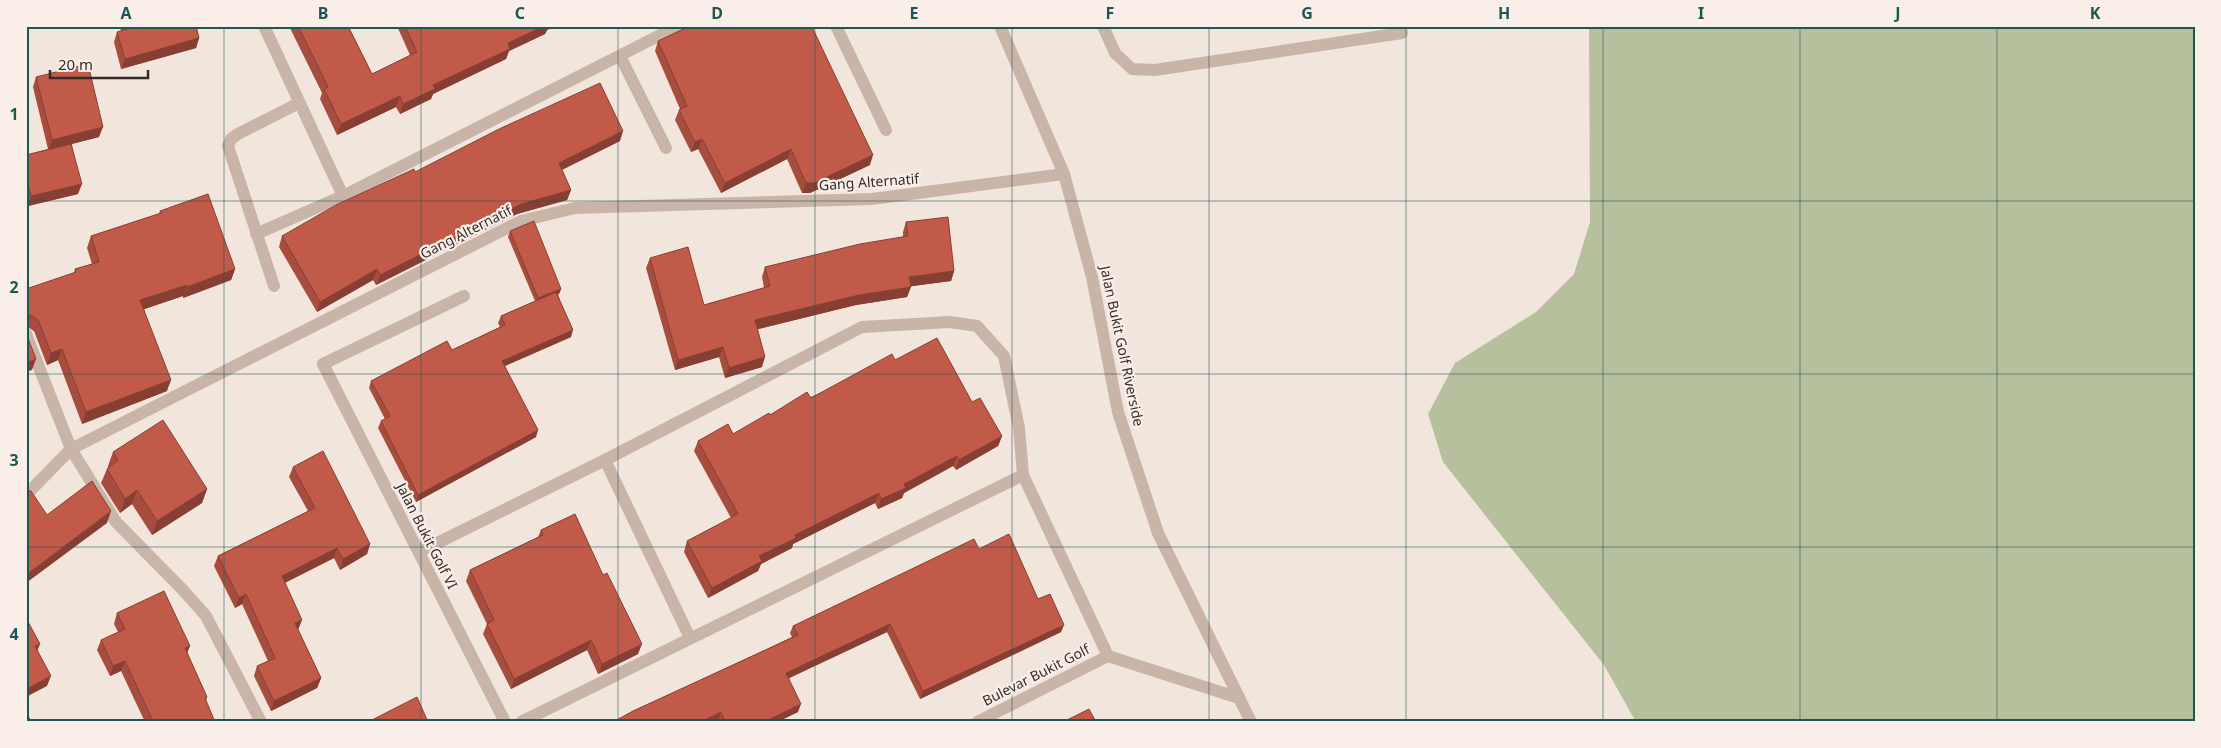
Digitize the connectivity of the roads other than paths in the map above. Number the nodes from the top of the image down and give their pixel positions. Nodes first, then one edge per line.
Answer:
1 (264, 26) edge
2 (678, 26) edge
3 (836, 26) edge
4 (1000, 26) edge
5 (1103, 26) edge
6 (1402, 32) dead end
7 (620, 56) junction
8 (299, 103) junction
9 (886, 130) dead end
10 (666, 148) dead end
11 (1064, 174) junction
12 (343, 196) junction
13 (256, 234) junction
14 (274, 286) dead end
15 (464, 296) dead end
16 (26, 334) edge
17 (71, 449) junction
18 (605, 460) junction
19 (1023, 476) junction
20 (26, 495) edge
21 (419, 552) junction
22 (690, 638) junction
23 (1108, 656) junction
24 (1238, 698) junction
25 (261, 722) edge
26 (505, 722) edge
27 (521, 722) edge
28 (977, 722) edge
29 (1251, 722) edge

1 - 8 street
2 - 7 street
3 - 9 street
4 - 11 street, Jalan Bukit Golf Riverside
5 - 6 street
7 - 10 street
7 - 12 street
8 - 12 street
8 - 13 street
11 - 17 street, Gang Alternatif
11 - 24 street, Jalan Bukit Golf Riverside
12 - 13 street
13 - 14 street
15 - 21 street, Jalan Bukit Golf VI
16 - 17 street
17 - 20 street, Gang Alternatif
17 - 25 street
18 - 19 street
18 - 21 street
18 - 22 street
19 - 22 street
19 - 23 street
21 - 26 street, Jalan Bukit Golf VI
22 - 27 street
23 - 24 street
23 - 28 street, Bulevar Bukit Golf
24 - 29 street, Jalan Bukit Golf Riverside

